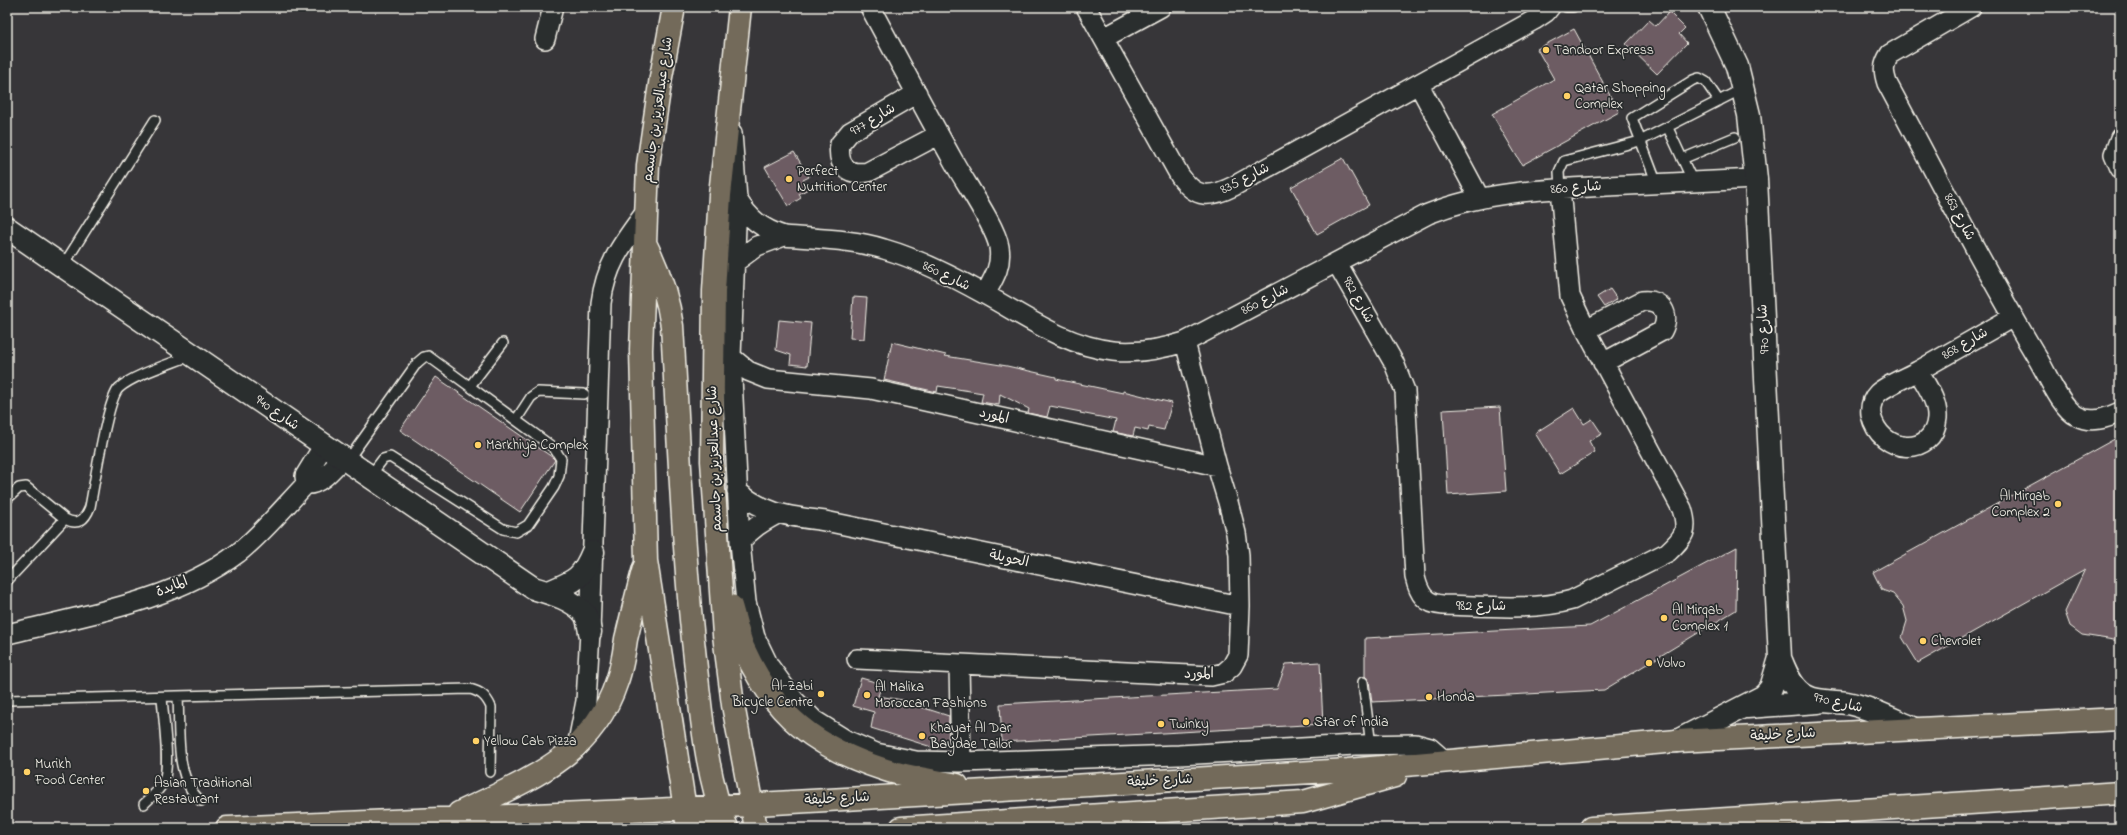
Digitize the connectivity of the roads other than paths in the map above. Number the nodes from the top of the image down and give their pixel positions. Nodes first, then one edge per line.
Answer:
1 (553, 7) edge
2 (674, 7) edge
3 (740, 7) edge
4 (870, 7) edge
5 (1086, 7) edge
6 (1161, 7) edge
7 (1550, 7) edge
8 (1566, 7) edge
9 (1573, 7) edge
10 (1709, 7) edge
11 (1971, 7) edge
12 (1104, 38) junction
13 (545, 39) dead end
14 (1419, 85) junction
15 (1743, 89) junction
16 (917, 93) junction
17 (1719, 101) junction
18 (728, 113) junction
19 (155, 120) dead end
20 (1668, 128) junction
21 (938, 134) junction
22 (1735, 137) dead end
23 (2120, 138) edge
24 (1640, 141) junction
25 (1682, 159) junction
26 (2120, 168) edge
27 (1756, 179) junction
28 (1693, 182) junction
29 (1657, 184) junction
30 (1560, 189) junction
31 (1479, 197) junction
32 (737, 199) junction
33 (645, 213) junction
34 (7, 228) edge
35 (784, 236) junction
36 (645, 244) junction
37 (734, 263) junction
38 (1337, 263) junction
39 (63, 266) junction
40 (985, 294) junction
41 (2013, 317) junction
42 (1586, 330) junction
43 (1185, 342) junction
44 (503, 343) dead end
45 (193, 355) junction
46 (731, 357) junction
47 (1603, 363) junction
48 (1918, 371) dead end
49 (768, 379) junction
50 (470, 386) junction
51 (584, 394) dead end
52 (733, 398) junction
53 (2120, 412) edge
54 (516, 420) junction
55 (324, 446) junction
56 (345, 459) junction
57 (1217, 466) junction
58 (370, 476) junction
59 (306, 484) junction
60 (737, 491) junction
61 (7, 499) edge
62 (777, 514) junction
63 (65, 519) junction
64 (740, 542) junction
65 (718, 546) junction
66 (593, 552) junction
67 (646, 561) junction
68 (7, 580) edge
69 (549, 592) junction
70 (1240, 606) junction
71 (590, 632) junction
72 (7, 634) edge
73 (1780, 658) junction
74 (857, 659) dead end
75 (959, 665) junction
76 (1363, 682) dead end
77 (162, 697) junction
78 (178, 697) junction
79 (7, 700) edge
80 (794, 700) joint
81 (1825, 701) junction
82 (1747, 707) junction
83 (2120, 719) edge
84 (1912, 728) junction
85 (1677, 741) junction
86 (1371, 746) junction
87 (577, 747) junction
88 (961, 762) junction
89 (1446, 762) junction
90 (490, 772) dead end
91 (986, 791) junction
92 (2120, 793) edge
93 (201, 801) dead end
94 (144, 804) dead end
95 (751, 804) junction
96 (718, 806) junction
97 (451, 817) junction
98 (686, 818) edge
99 (227, 828) edge
100 (708, 828) edge
101 (728, 828) edge
102 (731, 828) edge
103 (756, 828) edge
104 (901, 828) edge
105 (1591, 828) edge

1 - 13 street
2 - 33 main road, شارع عبدالعزيز بن جاسمم
3 - 18 main road, شارع عبدالعزيز بن جاسمم
4 - 16 street
5 - 12 street, شارع 835
6 - 12 street
7 - 14 street, شارع 835
8 - 9 lane
10 - 15 street, شارع 970
11 - 41 street, شارع 863
12 - 14 street, شارع 835
14 - 31 street
15 - 17 lane
15 - 27 street, شارع 970
16 - 21 street
16 - 21 street, شارع 977
17 - 20 lane
17 - 24 lane
18 - 32 street, شارع عبدالعزيز بن جاسمم
18 - 65 main road, شارع عبدالعزيز بن جاسمم
19 - 39 lane
20 - 24 lane
20 - 25 lane
21 - 40 street
22 - 25 lane
23 - 26 street
24 - 29 lane
24 - 30 lane
25 - 28 lane
27 - 28 street, شارع 860
27 - 73 street, شارع 970
28 - 29 street, شارع 860
29 - 30 street, شارع 860
30 - 31 street, شارع 860
30 - 42 street, شارع 982
31 - 38 street, شارع 860
32 - 35 street, شارع 860
32 - 37 street, شارع عبدالعزيز بن جاسمم
33 - 36 main road, شارع عبدالعزيز بن جاسمم
33 - 66 street
34 - 39 street, شارع 940
35 - 37 street, شارع 860
35 - 40 street, شارع 860
36 - 67 main road, شارع عبدالعزيز بن جاسمم
36 - 96 main road
37 - 46 street, شارع عبدالعزيز بن جاسمم
38 - 43 street, شارع 860
38 - 47 street, شارع 982
39 - 45 street, شارع 940
40 - 43 street, شارع 860
41 - 48 street, شارع 868
41 - 53 street, شارع 863
42 - 47 street, شارع 982
42 - 47 street
43 - 57 street, المورد
44 - 50 lane
45 - 55 street, شارع 940
45 - 63 lane
46 - 49 street, المورد
46 - 52 street, شارع عبدالعزيز بن جاسمم
49 - 52 street, المورد
49 - 57 street, المورد
50 - 54 lane
50 - 56 lane
51 - 54 lane
52 - 60 street, شارع عبدالعزيز بن جاسمم
54 - 58 lane
55 - 56 street, شارع 940
55 - 59 street, المايدة
56 - 58 street, شارع 940
56 - 59 street, المايدة
57 - 70 street, المورد
58 - 69 street, شارع 940
59 - 72 street, المايدة
60 - 62 street, الحويلة
60 - 64 street, شارع عبدالعزيز بن جاسمم
61 - 63 lane
62 - 64 street
62 - 70 street, الحويلة
63 - 68 lane
64 - 80 street, شارع عبدالعزيز بن جاسمم
65 - 91 main road
65 - 95 main road, شارع عبدالعزيز بن جاسمم
66 - 69 street
66 - 71 street
67 - 87 main road
67 - 98 main road, شارع عبدالعزيز بن جاسمم
69 - 71 street, شارع 940
70 - 75 street, المورد
71 - 87 street
73 - 81 street, شارع 970
73 - 82 street, شارع 970
74 - 75 street, المورد
75 - 88 street
76 - 86 lane
77 - 78 lane
77 - 79 lane
77 - 94 lane
78 - 90 lane
78 - 93 lane
80 - 88 street, شارع خليفة
81 - 82 street
81 - 84 street, شارع 970
82 - 85 street, شارع 970
83 - 84 main road, شارع خليفة
84 - 85 main road, شارع خليفة
85 - 89 main road, شارع خليفة
86 - 88 street, شارع خليفة
86 - 89 street, شارع خليفة
87 - 97 main road
89 - 91 main road, شارع خليفة
89 - 104 main road
91 - 95 main road, شارع خليفة
92 - 105 main road
95 - 96 main road, شارع خليفة
95 - 102 main road
95 - 103 main road, شارع عبدالعزيز بن جاسمم
96 - 98 main road, شارع خليفة
96 - 101 main road
97 - 98 main road, شارع خليفة
97 - 99 main road, شارع خليفة
98 - 100 main road

